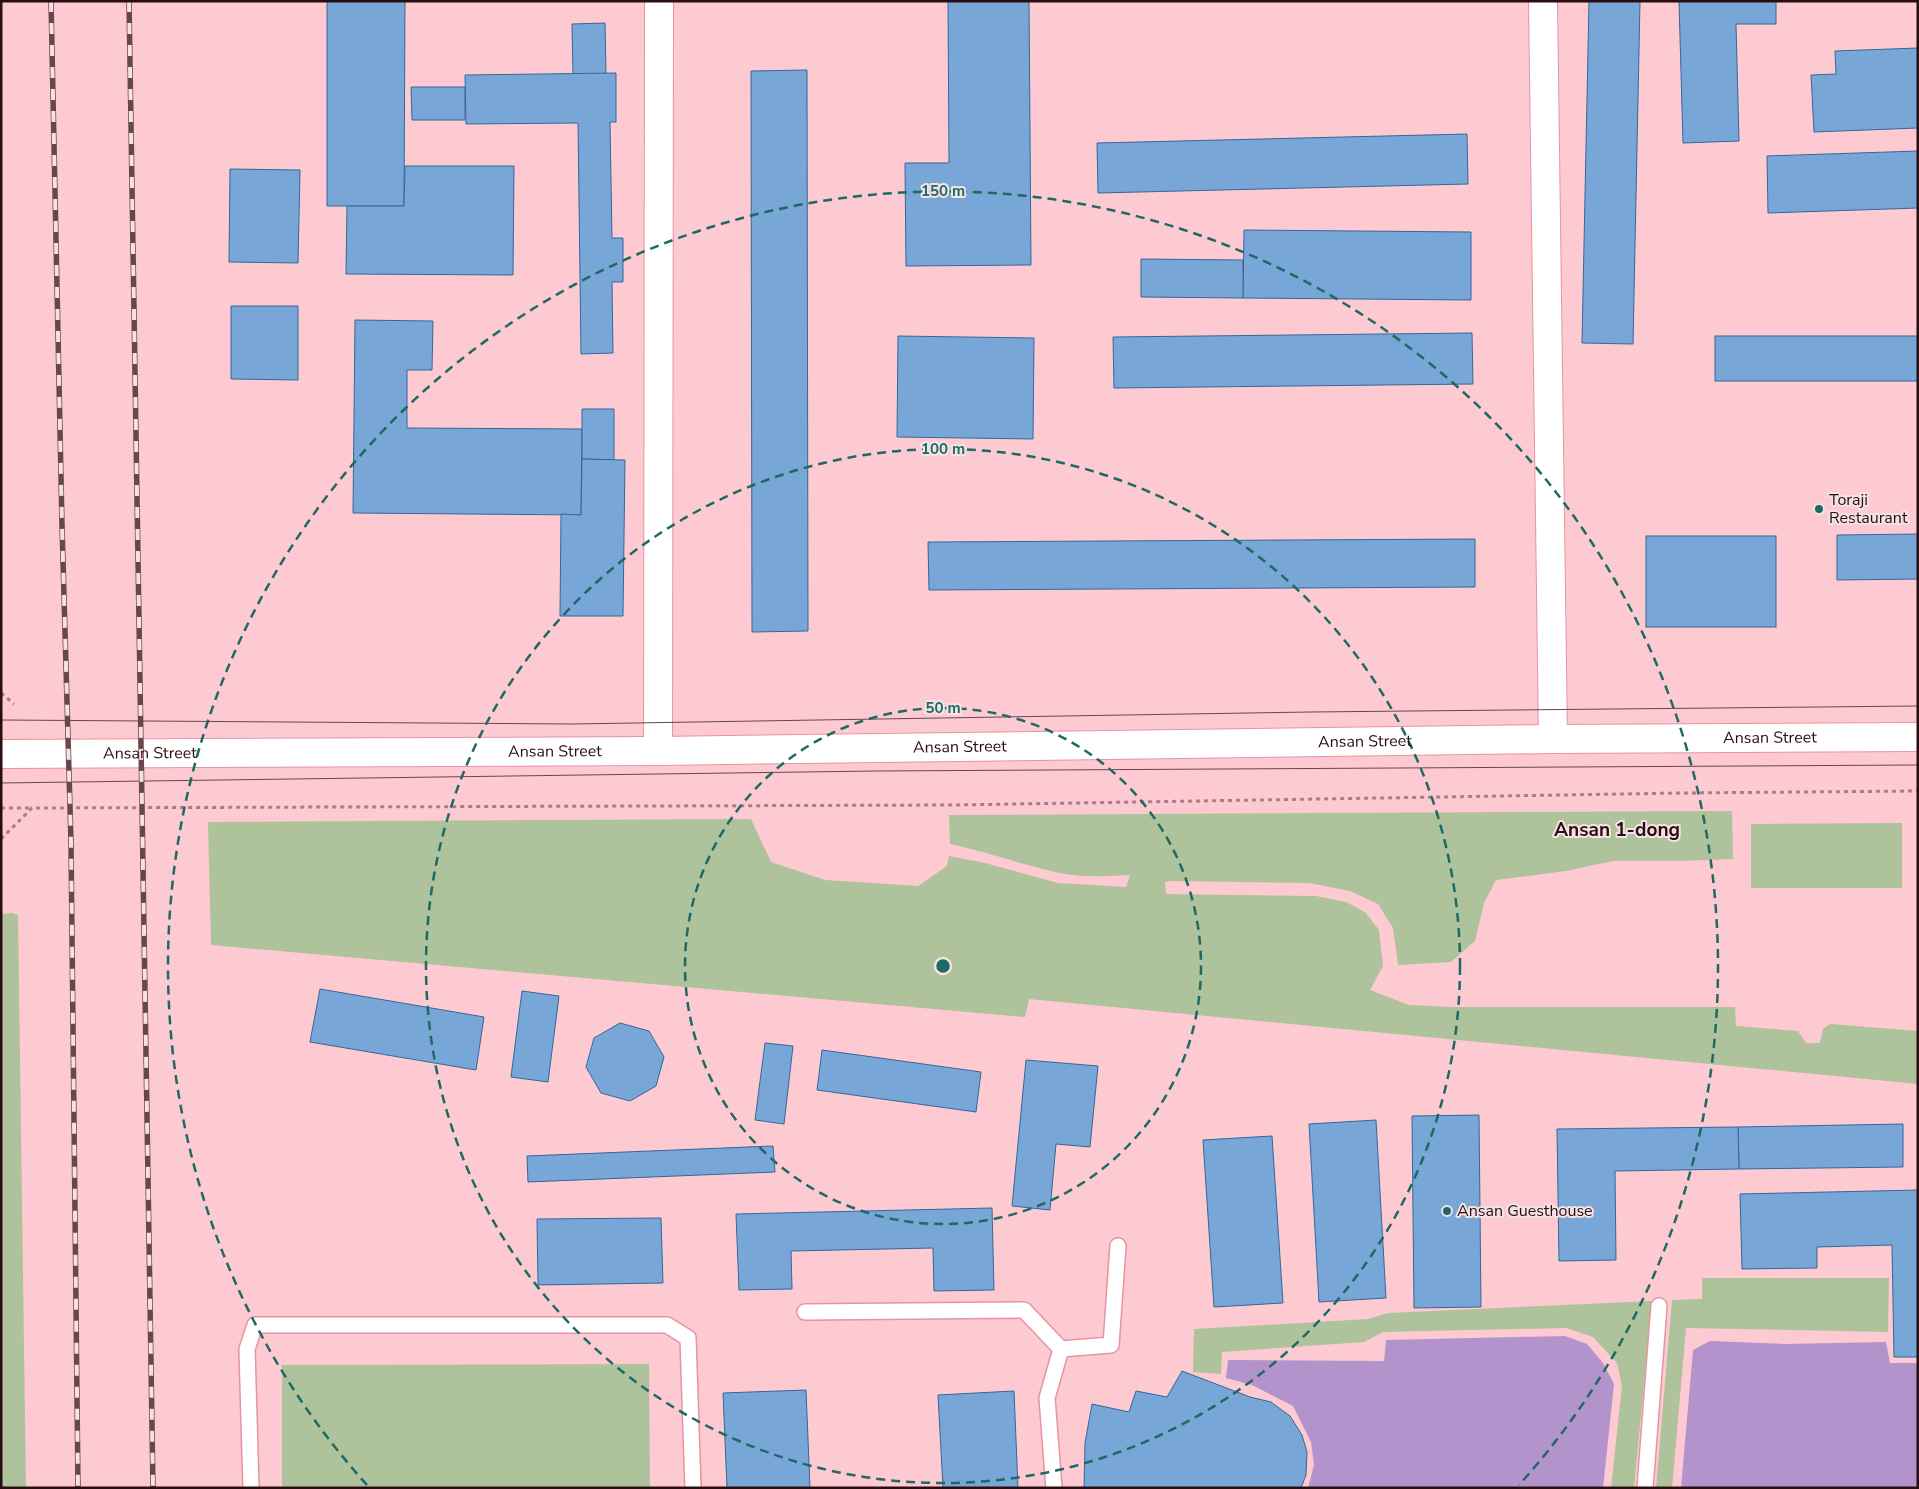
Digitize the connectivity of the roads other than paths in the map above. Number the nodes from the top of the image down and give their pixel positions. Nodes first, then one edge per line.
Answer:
1 (659, 1) edge
2 (1543, 1) edge
3 (1918, 737) edge
4 (1553, 739) junction
5 (658, 751) junction
6 (1, 754) edge
7 (1118, 1246) dead end
8 (1658, 1306) dead end
9 (805, 1312) dead end
10 (1061, 1349) junction
11 (251, 1488) edge
12 (693, 1488) edge
13 (1054, 1488) edge
14 (1645, 1488) edge

1 - 5 main road
2 - 4 main road
3 - 4 main road, Ansan Street
4 - 5 main road, Ansan Street
5 - 6 main road, Ansan Street
7 - 10 lane
8 - 14 lane
9 - 10 lane
10 - 13 lane
11 - 12 lane

